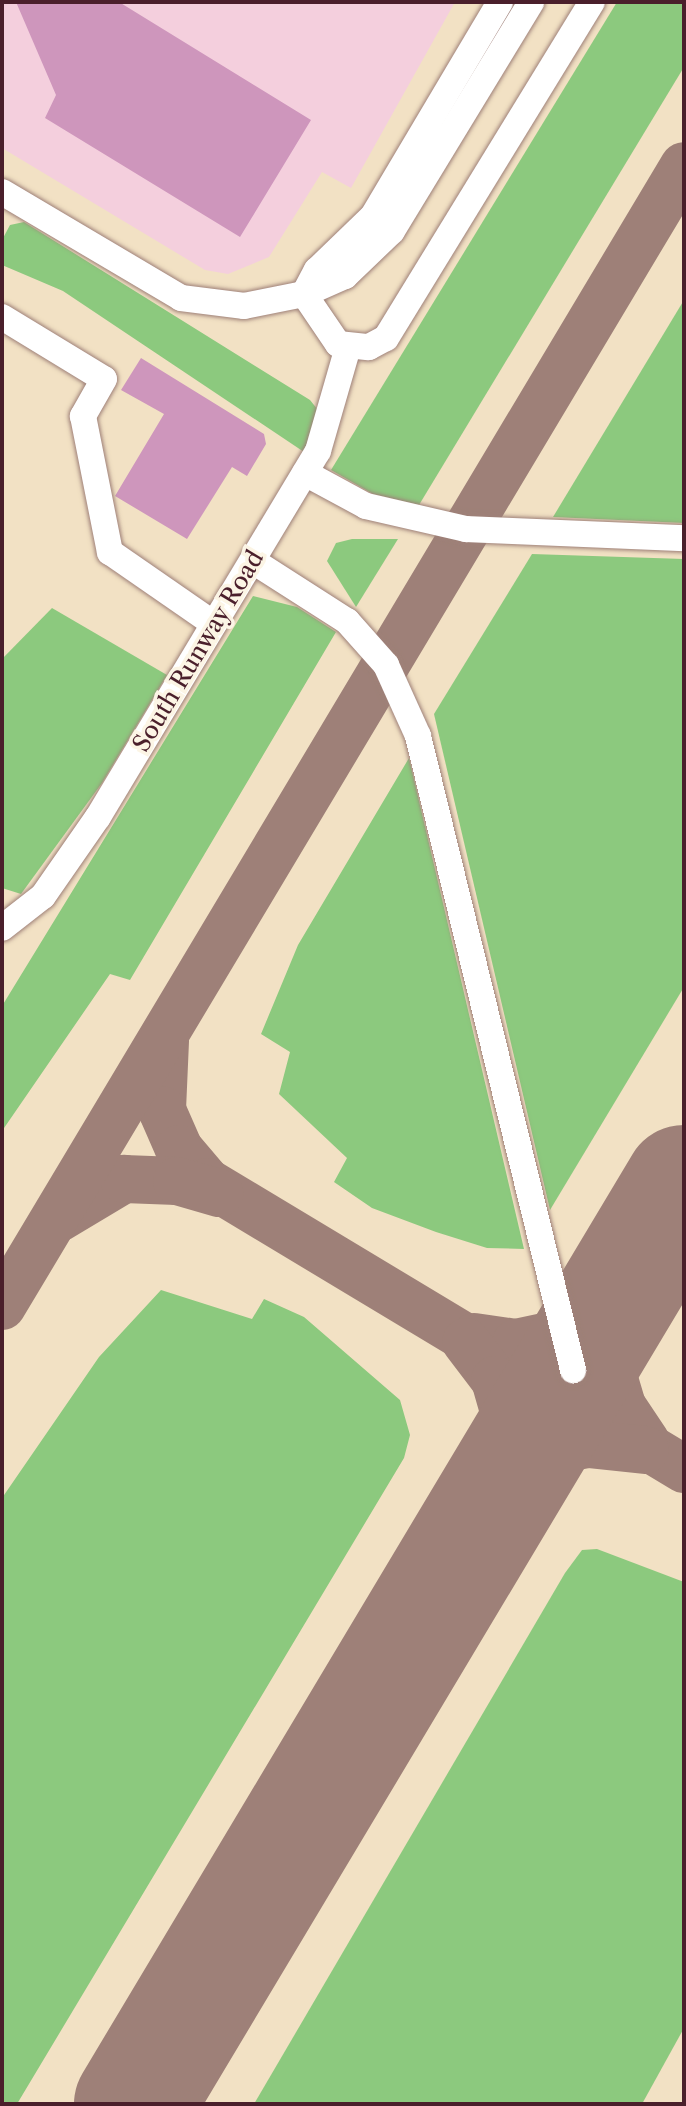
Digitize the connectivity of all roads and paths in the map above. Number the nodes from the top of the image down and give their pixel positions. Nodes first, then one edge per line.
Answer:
1 (500, 2) edge
2 (531, 2) edge
3 (592, 2) edge
4 (4, 200) edge
5 (304, 294) junction
6 (2, 317) edge
7 (348, 347) junction
8 (305, 473) junction
9 (684, 538) edge
10 (253, 561) junction
11 (214, 624) junction
12 (2, 928) edge
13 (573, 1370) dead end

1 - 5 lane
2 - 5 lane
3 - 7 lane
4 - 5 lane
5 - 7 lane
6 - 11 lane
7 - 8 lane, South Runway Road
8 - 9 lane
8 - 10 lane, South Runway Road
10 - 11 lane, South Runway Road
10 - 13 lane
11 - 12 lane, South Runway Road

